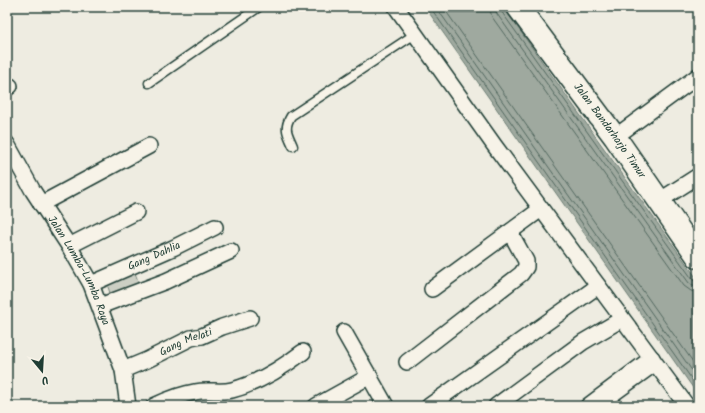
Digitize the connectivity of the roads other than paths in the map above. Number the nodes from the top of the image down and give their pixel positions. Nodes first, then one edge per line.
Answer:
1 (259, 7) edge
2 (396, 7) edge
3 (518, 7) edge
4 (415, 34) junction
5 (698, 76) edge
6 (149, 83) dead end
7 (615, 137) junction
8 (7, 144) edge
9 (149, 146) dead end
10 (293, 146) dead end
11 (698, 176) edge
12 (659, 201) junction
13 (41, 204) junction
14 (541, 209) junction
15 (136, 212) dead end
16 (215, 227) dead end
17 (510, 232) junction
18 (70, 246) junction
19 (231, 251) dead end
20 (698, 257) edge
21 (91, 284) junction
22 (598, 286) junction
23 (432, 289) dead end
24 (100, 306) junction
25 (250, 318) dead end
26 (622, 319) junction
27 (344, 332) dead end
28 (303, 352) dead end
29 (407, 362) dead end
30 (654, 362) junction
31 (123, 370) junction
32 (370, 376) junction
33 (128, 406) edge
34 (154, 406) edge
35 (316, 406) edge
36 (386, 406) edge
37 (429, 406) edge
38 (496, 406) edge
39 (588, 406) edge
40 (602, 406) edge
41 (687, 406) edge

1 - 6 lane
2 - 4 street
3 - 7 street, Jalan Bandarharjo Timur
4 - 10 lane
4 - 14 street
5 - 7 street
7 - 12 street, Jalan Bandarharjo Timur
8 - 13 street, Jalan Lumba-Lumba Raya
9 - 13 street
11 - 12 street
12 - 20 street, Jalan Bandarharjo Timur
13 - 18 street, Jalan Lumba-Lumba Raya
14 - 17 street
14 - 22 street
15 - 18 street
16 - 21 street, Gang Dahlia
17 - 23 street
17 - 29 street
18 - 21 street, Jalan Lumba-Lumba Raya
19 - 24 street
21 - 24 street, Jalan Lumba-Lumba Raya
22 - 26 street
22 - 37 street
24 - 31 street, Jalan Lumba-Lumba Raya
25 - 31 street, Gang Melati
26 - 30 street
26 - 38 street
27 - 32 street
28 - 34 street
30 - 39 street
30 - 40 lane
30 - 41 street
31 - 33 street, Jalan Lumba-Lumba Raya
32 - 35 street
32 - 36 street

